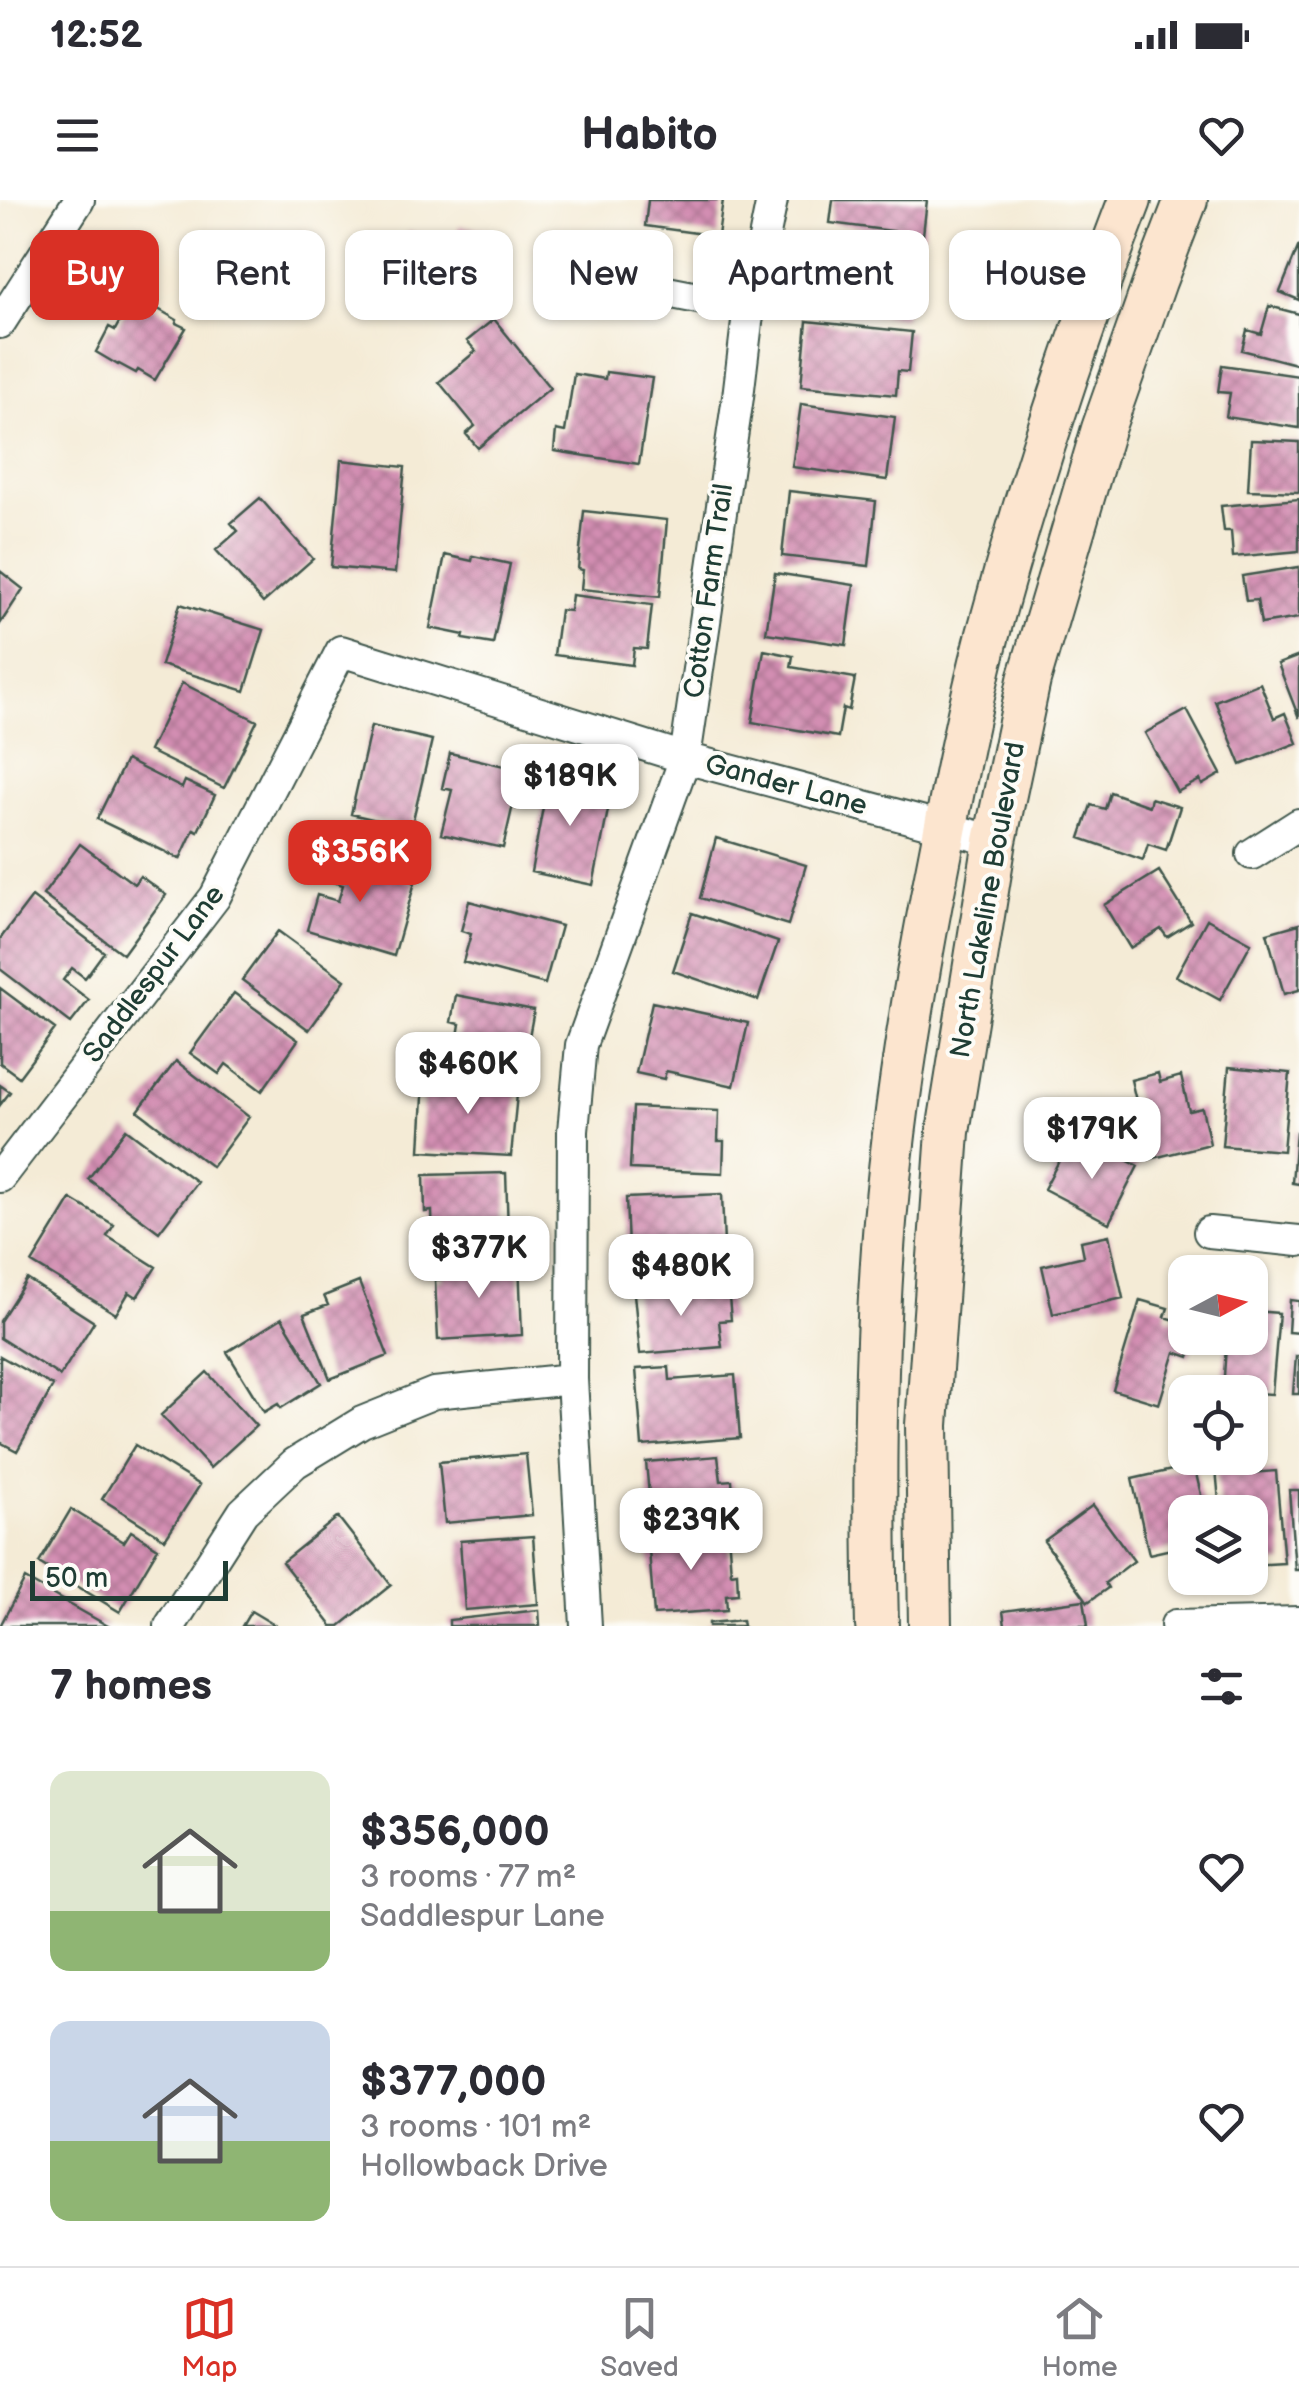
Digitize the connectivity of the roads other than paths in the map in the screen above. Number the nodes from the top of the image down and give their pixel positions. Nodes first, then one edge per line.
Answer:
1 (79, 200) edge
2 (772, 200) edge
3 (1130, 200) edge
4 (1186, 200) edge
5 (766, 230) edge
6 (748, 320) edge
7 (0, 324) edge
8 (341, 650) joint
9 (685, 758) junction
10 (1299, 824) edge
11 (945, 828) junction
12 (995, 840) junction
13 (1252, 854) dead end
14 (0, 1177) edge
15 (1209, 1232) dead end
16 (1299, 1240) edge
17 (572, 1379) junction
18 (1299, 1622) edge
19 (1176, 1625) edge
20 (170, 1626) edge
21 (586, 1626) edge
22 (878, 1626) edge
23 (930, 1626) edge

1 - 7 street
2 - 5 street, Cotton Farm Trail
3 - 11 main road, North Lakeline Boulevard
4 - 12 main road, North Lakeline Boulevard
6 - 9 street, Cotton Farm Trail
8 - 9 street, Gander Lane
8 - 14 street, Saddlespur Lane
9 - 11 street, Gander Lane
9 - 17 street, Cotton Farm Trail
10 - 13 street
11 - 12 street, Gander Lane
11 - 22 main road, North Lakeline Boulevard
12 - 23 main road, North Lakeline Boulevard
15 - 16 street
17 - 20 street
17 - 21 street, Cotton Farm Trail
18 - 19 street

